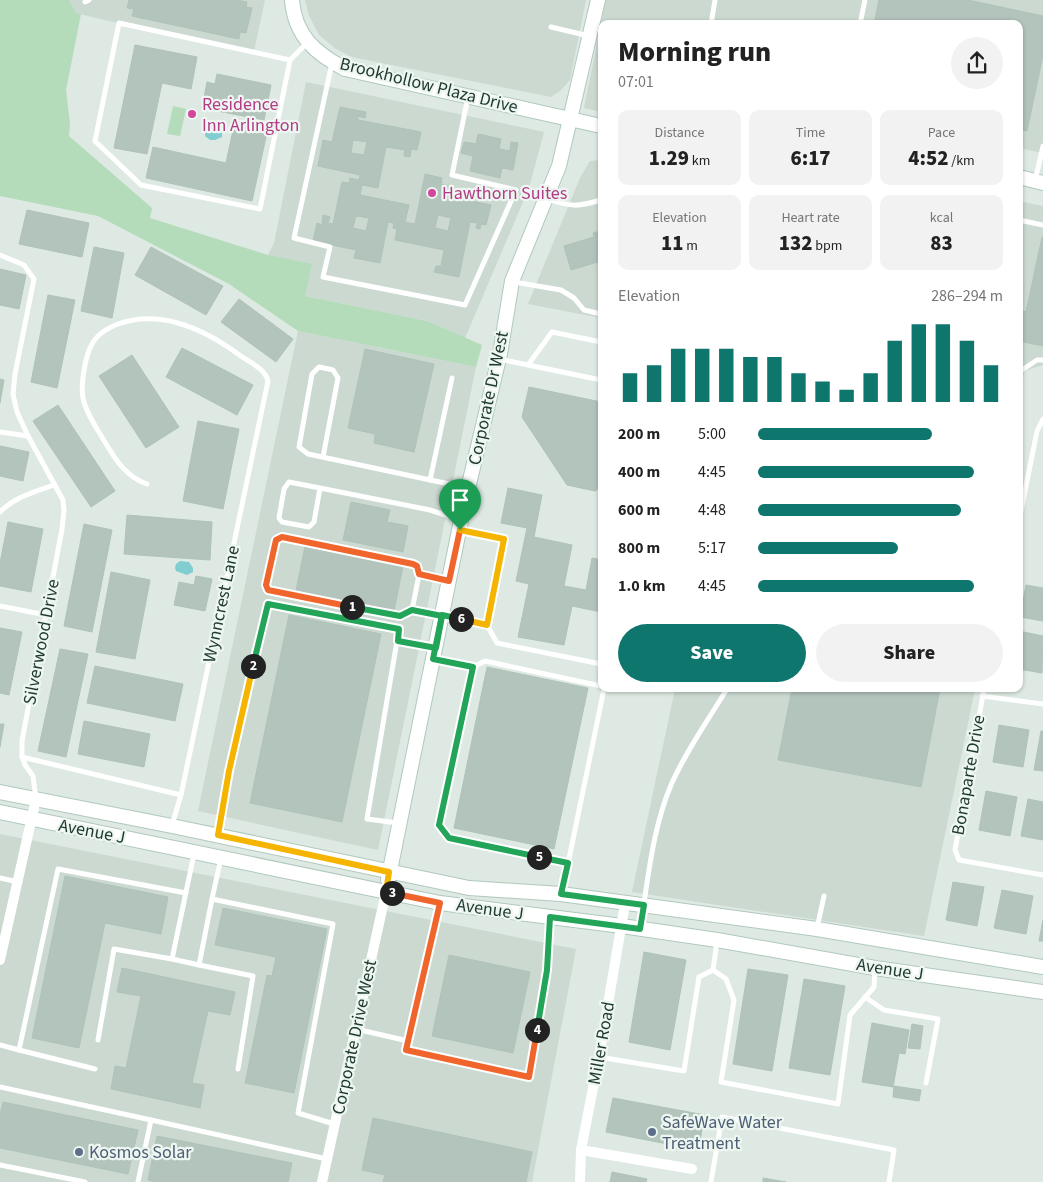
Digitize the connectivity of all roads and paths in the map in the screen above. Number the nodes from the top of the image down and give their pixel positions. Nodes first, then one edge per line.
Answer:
1 (292, 0) edge
2 (598, 0) edge
3 (715, 0) edge
4 (865, 0) edge
5 (712, 20) edge
6 (861, 20) edge
7 (551, 27) dead end
8 (589, 36) junction
9 (309, 42) junction
10 (290, 60) junction
11 (332, 62) junction
12 (468, 96) junction
13 (571, 119) junction
14 (598, 125) edge
15 (1043, 146) edge
16 (1023, 179) edge
17 (1039, 182) edge
18 (546, 199) junction
19 (598, 201) edge
20 (1023, 221) edge
21 (1043, 226) edge
22 (0, 255) edge
23 (512, 281) junction
24 (598, 313) edge
25 (598, 341) edge
26 (498, 359) junction
27 (1043, 360) edge
28 (528, 365) junction
29 (1023, 369) edge
30 (452, 378) dead end
31 (598, 379) edge
32 (1043, 420) edge
33 (0, 432) edge
34 (28, 436) junction
35 (323, 458) junction
36 (430, 480) junction
37 (146, 484) dead end
38 (54, 485) junction
39 (320, 488) junction
40 (468, 488) junction
41 (1023, 501) edge
42 (0, 512) edge
43 (461, 525) junction
44 (419, 574) junction
45 (449, 581) junction
46 (0, 606) edge
47 (412, 610) junction
48 (46, 615) junction
49 (442, 615) junction
50 (487, 625) junction
51 (398, 641) junction
52 (434, 654) junction
53 (598, 663) edge
54 (473, 667) junction
55 (598, 685) edge
56 (603, 692) edge
57 (725, 692) edge
58 (983, 692) edge
59 (982, 696) junction
60 (1043, 704) edge
61 (22, 757) junction
62 (0, 792) edge
63 (181, 795) junction
64 (36, 799) junction
65 (0, 812) edge
66 (32, 819) junction
67 (399, 823) junction
68 (172, 826) junction
69 (218, 835) junction
70 (195, 852) junction
71 (222, 857) junction
72 (568, 863) junction
73 (389, 872) junction
74 (1043, 875) edge
75 (0, 878) edge
76 (18, 882) junction
77 (386, 892) junction
78 (186, 893) junction
79 (561, 894) junction
80 (824, 896) dead end
81 (212, 900) junction
82 (440, 903) junction
83 (625, 904) junction
84 (644, 905) junction
85 (550, 917) junction
86 (622, 926) junction
87 (640, 929) junction
88 (817, 929) junction
89 (717, 940) junction
90 (0, 957) edge
91 (172, 959) junction
92 (199, 965) junction
93 (1043, 967) edge
94 (876, 968) junction
95 (713, 970) junction
96 (1043, 992) edge
97 (865, 997) junction
98 (356, 1029) junction
99 (98, 1040) dead end
100 (408, 1041) junction
101 (0, 1045) edge
102 (19, 1050) junction
103 (599, 1057) junction
104 (95, 1069) dead end
105 (238, 1069) dead end
106 (926, 1083) dead end
107 (0, 1087) edge
108 (152, 1120) junction
109 (335, 1124) junction
110 (581, 1150) junction
111 (327, 1159) junction
112 (0, 1164) edge
113 (692, 1169) dead end
114 (85, 1182) edge
115 (138, 1182) edge
116 (322, 1182) edge
117 (580, 1182) edge
118 (710, 1182) edge
119 (889, 1182) edge

1 - 9 street, Brookhollow Plaza Drive
2 - 8 street, Corporate Dr West
3 - 5 lane
4 - 6 lane
7 - 8 lane
8 - 13 street, Corporate Dr West
9 - 10 lane
9 - 11 street, Brookhollow Plaza Drive
10 - 10 lane
11 - 12 street, Brookhollow Plaza Drive
11 - 12 lane
12 - 13 street, Brookhollow Plaza Drive
13 - 14 street, Brookhollow Plaza Drive
13 - 18 street, Corporate Dr West
15 - 17 lane
16 - 17 street
18 - 19 lane
18 - 23 street, Corporate Dr West
20 - 21 lane
22 - 34 lane, Silverwood Drive
23 - 24 lane
23 - 26 street, Corporate Dr West
25 - 28 lane
26 - 28 lane
26 - 40 street, Corporate Dr West
27 - 29 lane
28 - 31 lane
30 - 36 lane
32 - 41 lane
33 - 34 lane
34 - 38 lane, Silverwood Drive
35 - 35 lane
35 - 36 lane
36 - 40 lane
37 - 63 lane, Wynncrest Lane
38 - 42 lane
38 - 48 lane, Silverwood Drive
39 - 39 lane
39 - 43 lane
40 - 43 street, Corporate Dr West
43 - 45 street, Corporate Dr West
43 - 50 lane
44 - 45 lane
44 - 47 lane
44 - 47 lane
45 - 49 street, Corporate Dr West
46 - 48 lane
47 - 49 lane
48 - 61 lane, Silverwood Drive
49 - 50 lane
49 - 52 street, Corporate Dr West
50 - 53 lane
51 - 52 lane
51 - 67 lane
51 - 69 lane
52 - 54 lane
52 - 67 street, Corporate Dr West
54 - 55 lane
54 - 72 lane
56 - 72 lane
57 - 84 lane
58 - 59 lane, Bonaparte Drive
59 - 60 lane
59 - 74 lane, Bonaparte Drive
61 - 63 lane
61 - 64 lane
62 - 64 street, Avenue J
63 - 68 lane, Wynncrest Lane
64 - 66 street
64 - 68 street, Avenue J
65 - 66 street, Avenue J
66 - 70 street, Avenue J
66 - 76 street
67 - 73 street, Corporate Dr West
68 - 69 street, Avenue J
69 - 73 street, Avenue J
70 - 71 street, Avenue J
70 - 78 lane
71 - 77 street, Avenue J
71 - 81 lane
72 - 79 lane
73 - 77 street, Corporate Dr West
73 - 79 street, Avenue J
75 - 76 lane
76 - 90 street
77 - 82 street, Avenue J
77 - 98 street, Corporate Drive West
78 - 91 lane
78 - 102 lane
79 - 83 street, Avenue J
80 - 88 lane
81 - 92 lane
81 - 109 lane
82 - 85 street, Avenue J
82 - 100 lane
83 - 84 street, Avenue J
83 - 86 street, Miller Road
84 - 87 lane
84 - 88 street, Avenue J
85 - 86 street, Avenue J
85 - 100 lane
86 - 87 street, Avenue J
86 - 103 street, Miller Road
87 - 89 street, Avenue J
88 - 93 street, Avenue J
89 - 94 street, Avenue J
89 - 95 lane
91 - 92 lane
91 - 99 lane
92 - 105 lane
94 - 96 street, Avenue J
94 - 97 lane
95 - 97 lane
95 - 103 lane
97 - 106 lane
98 - 100 lane
98 - 109 street, Corporate Drive West
101 - 102 lane
102 - 104 lane
103 - 110 street, Miller Road
107 - 108 lane
108 - 111 lane
108 - 115 lane
109 - 111 street, Corporate Drive West
110 - 113 street
110 - 117 street, Miller Road
111 - 116 street, Corporate Drive West
112 - 114 lane
118 - 119 lane

